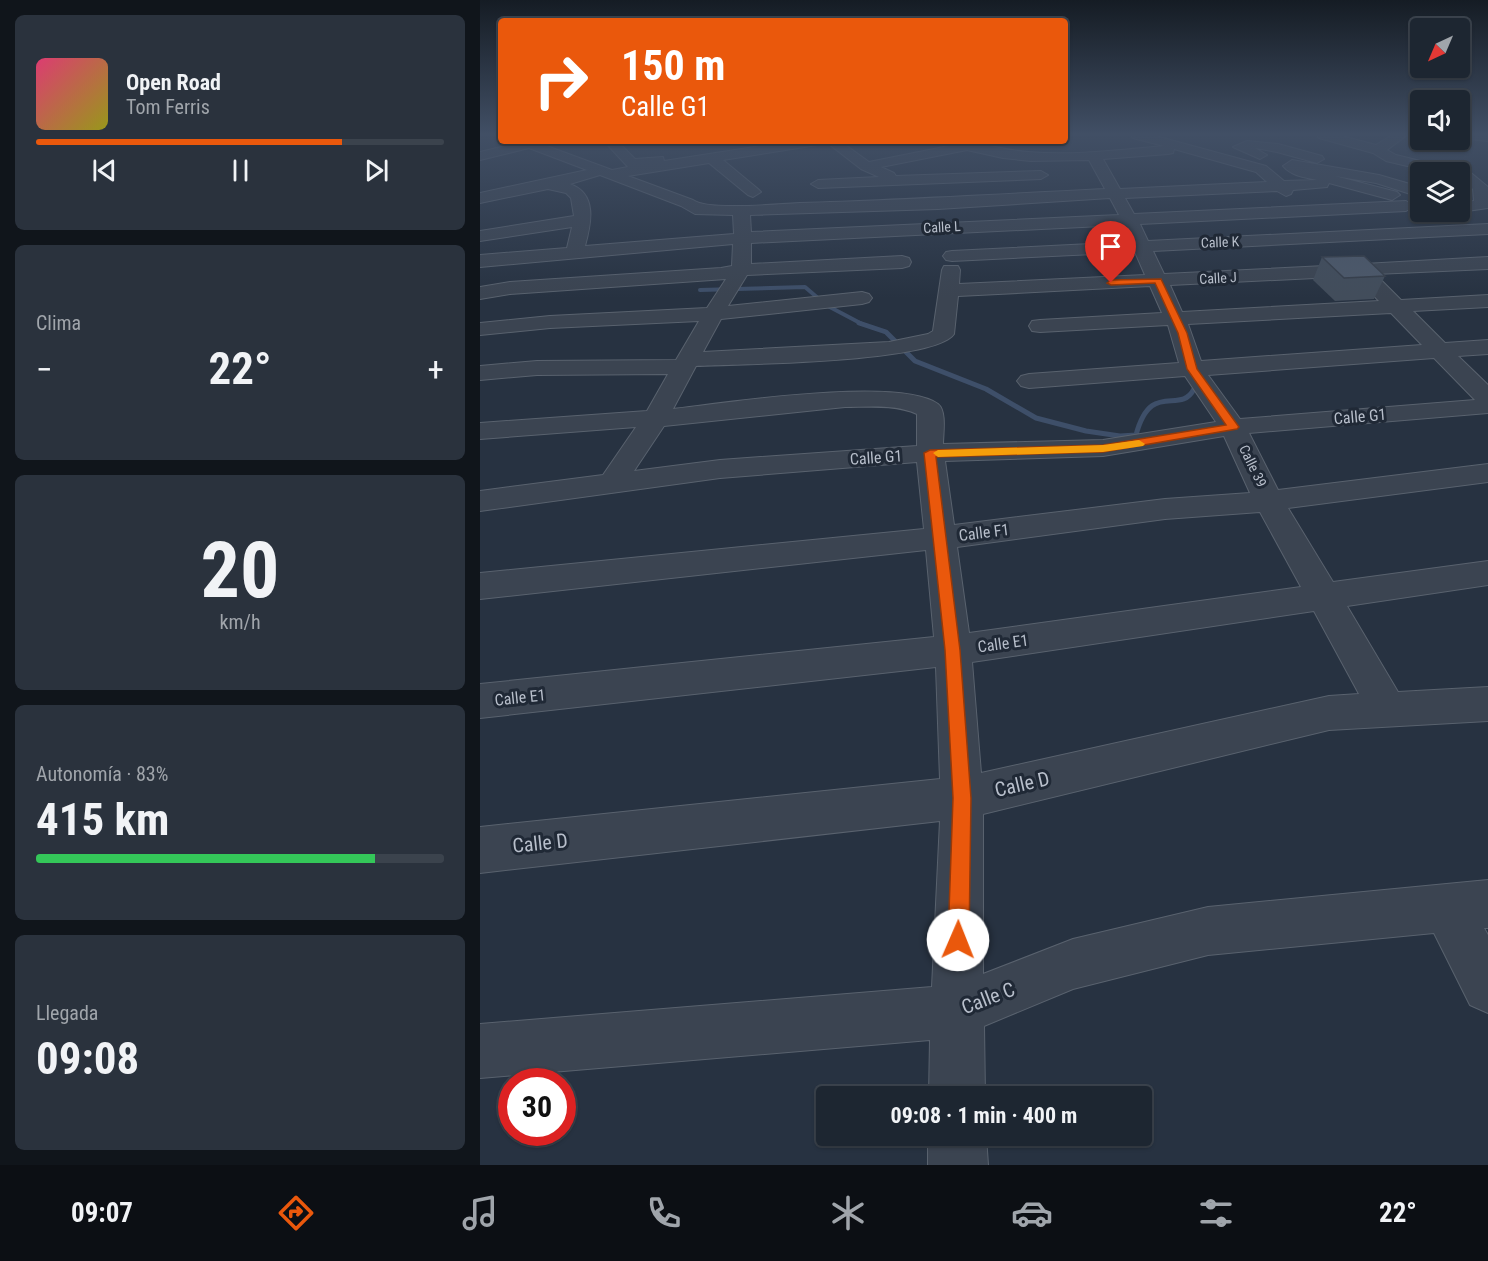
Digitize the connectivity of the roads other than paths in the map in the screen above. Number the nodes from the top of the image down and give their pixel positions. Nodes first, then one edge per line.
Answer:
1 (496, 189) edge
2 (526, 189) edge
3 (568, 189) edge
4 (648, 189) edge
5 (757, 189) edge
6 (1114, 189) edge
7 (1226, 189) edge
8 (1284, 189) edge
9 (1360, 189) edge
10 (1485, 189) edge
11 (480, 192) edge
12 (1115, 194) junction
13 (500, 195) junction
14 (480, 198) edge
15 (1410, 203) edge
16 (687, 204) junction
17 (938, 204) junction
18 (1410, 204) edge
19 (1470, 206) edge
20 (741, 210) junction
21 (1307, 211) junction
22 (1129, 219) junction
23 (585, 220) junction
24 (937, 228) junction
25 (517, 229) junction
26 (1488, 229) edge
27 (480, 236) edge
28 (1327, 237) junction
29 (743, 238) junction
30 (1141, 245) junction
31 (574, 254) junction
32 (952, 256) junction
33 (480, 261) edge
34 (902, 262) dead end
35 (1488, 263) edge
36 (741, 270) junction
37 (1360, 271) junction
38 (1158, 280) junction
39 (947, 291) junction
40 (480, 293) edge
41 (862, 298) dead end
42 (1488, 301) edge
43 (1396, 307) junction
44 (713, 314) junction
45 (1175, 318) junction
46 (1040, 326) dead end
47 (480, 329) edge
48 (1488, 347) edge
49 (1440, 351) junction
50 (686, 363) junction
51 (1192, 369) junction
52 (480, 373) edge
53 (1029, 381) dead end
54 (1488, 399) edge
55 (1488, 406) edge
56 (656, 418) junction
57 (1233, 427) junction
58 (480, 431) edge
59 (930, 453) junction
60 (1488, 473) edge
61 (612, 483) junction
62 (480, 501) edge
63 (1269, 501) junction
64 (939, 538) junction
65 (1488, 573) edge
66 (480, 586) edge
67 (1322, 596) junction
68 (953, 650) junction
69 (480, 701) edge
70 (1488, 704) edge
71 (1388, 710) junction
72 (962, 798) junction
73 (480, 850) edge
74 (1468, 906) edge
75 (1488, 987) edge
76 (957, 1011) junction
77 (480, 1051) edge
78 (957, 1086) edge
79 (957, 1146) edge
80 (958, 1165) edge

1 - 11 street
2 - 13 street
3 - 23 street
4 - 16 street
5 - 16 street
6 - 12 street, Calle 39
7 - 12 street
8 - 21 street
9 - 15 street
10 - 19 street
12 - 17 street
12 - 22 street, Calle 39
13 - 14 street
13 - 25 street
16 - 20 street
17 - 20 street
17 - 24 street
18 - 21 street, Calle L
20 - 29 street
21 - 22 street, Calle L
21 - 28 street
22 - 24 street, Calle L
22 - 30 street, Calle 39
23 - 25 street
23 - 31 street
24 - 29 street, Calle L
24 - 32 street
25 - 27 street
26 - 28 street, Calle K
28 - 30 street, Calle K
28 - 37 street
29 - 31 street, Calle L
29 - 36 street
30 - 32 street, Calle K
30 - 38 street, Calle 39
31 - 33 street, Calle L
32 - 39 street
34 - 36 street
35 - 37 street, Calle J
36 - 40 street
36 - 44 street
37 - 38 street, Calle J
37 - 43 street
38 - 39 street, Calle J
38 - 45 street, Calle 39
39 - 50 street
41 - 44 street
42 - 43 street
43 - 45 street
43 - 49 street
44 - 47 street
44 - 50 street
45 - 46 street
45 - 51 street, Calle 39
48 - 49 street
49 - 51 street
49 - 54 street
50 - 52 street
50 - 56 street
51 - 53 street
51 - 57 street, Calle 39
55 - 57 street, Calle G1
56 - 58 street
56 - 59 street
56 - 61 street
57 - 59 street, Calle G1
57 - 63 street, Calle 39
59 - 61 street, Calle G1
59 - 64 street
60 - 63 street, Calle F1
61 - 62 street, Calle G1
63 - 64 street, Calle F1
63 - 67 street, Calle 39
64 - 66 street, Calle F1
64 - 68 street
65 - 67 street, Calle E1
67 - 68 street, Calle E1
67 - 71 street, Calle 39
68 - 69 street, Calle E1
68 - 72 street
70 - 71 street, Calle D
71 - 72 street, Calle D
72 - 73 street, Calle D
72 - 76 street
74 - 75 street
74 - 76 street, Calle C
76 - 77 street, Calle C
76 - 78 street
79 - 80 street

